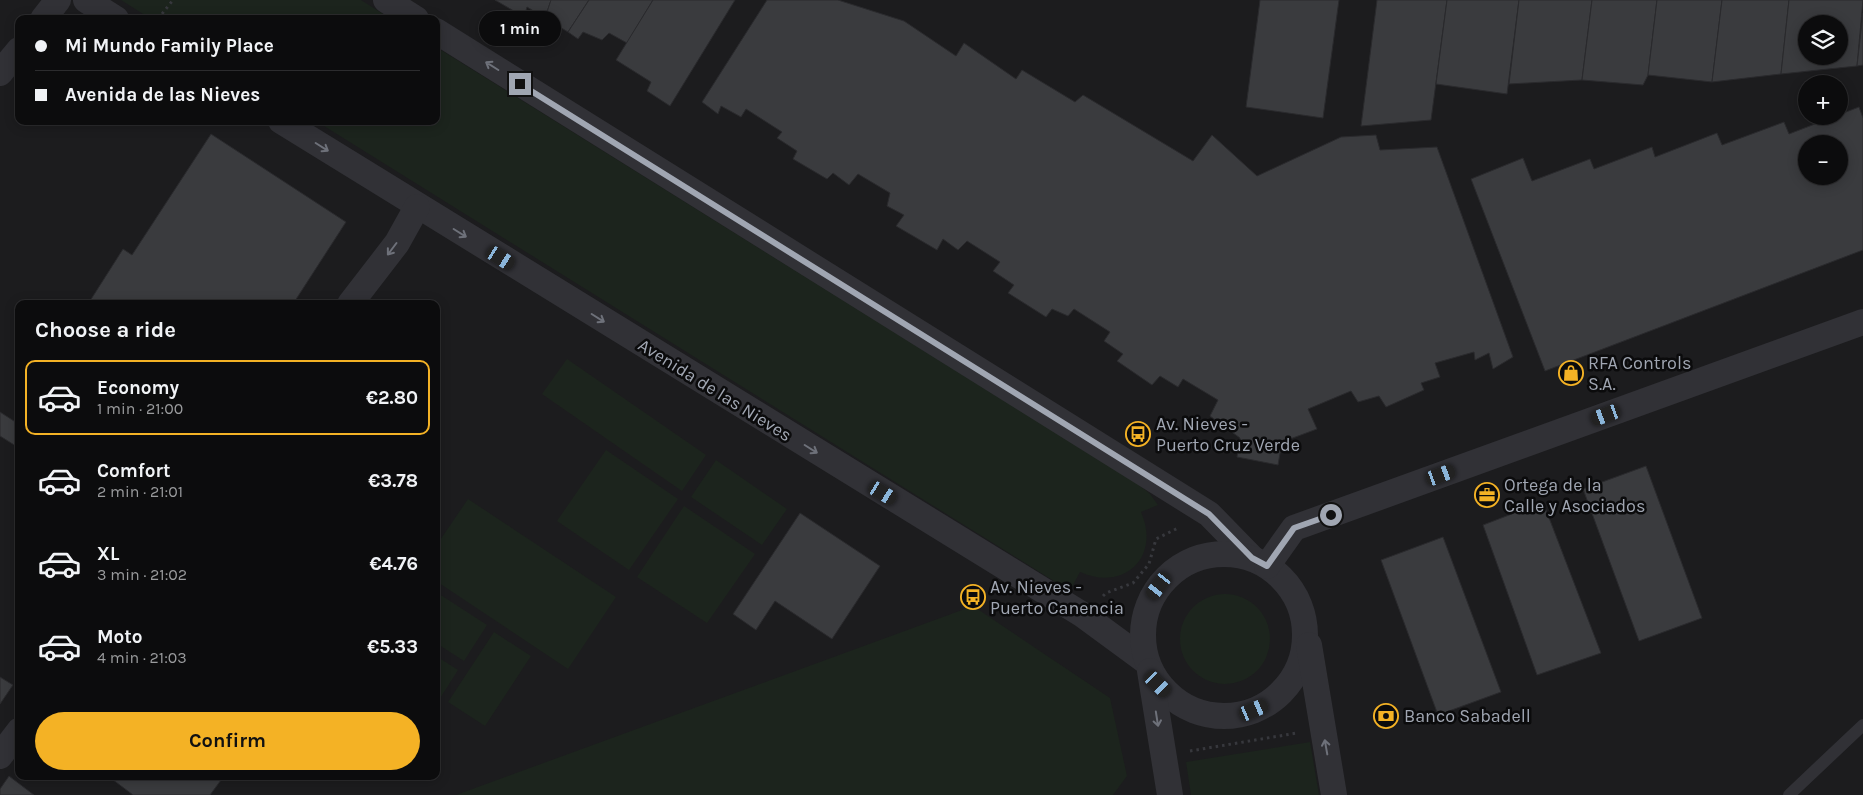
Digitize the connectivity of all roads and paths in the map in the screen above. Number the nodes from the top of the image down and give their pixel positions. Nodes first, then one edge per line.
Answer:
1 (58, 0) edge
2 (86, 0) edge
3 (173, 0) edge
4 (386, 0) edge
5 (46, 15) edge
6 (110, 15) edge
7 (161, 15) edge
8 (410, 15) edge
9 (440, 33) edge
10 (15, 55) edge
11 (0, 73) edge
12 (287, 125) edge
13 (418, 207) junction
14 (353, 300) edge
15 (1863, 322) edge
16 (1209, 514) junction
17 (1259, 562) junction
18 (1083, 615) junction
19 (1306, 625) junction
20 (1148, 666) junction
21 (1863, 725) edge
22 (1322, 729) junction
23 (15, 735) edge
24 (1163, 755) junction
25 (0, 756) edge
26 (1170, 795) edge
27 (1334, 795) edge
28 (1790, 795) edge

1 - 5 street
2 - 6 street
3 - 7 path
4 - 8 street
16 -> 9 street
10 - 11 street
12 -> 13 street, Avenida de las Nieves
13 -> 14 street
13 -> 18 street, Avenida de las Nieves
15 - 17 street
16 - 17 street
16 - 18 path
17 - 19 street
17 - 20 street
18 - 20 street, Avenida de las Nieves
19 - 20 street
19 - 22 street
20 -> 24 street
21 - 28 lane
22 - 24 path
27 -> 22 street
23 - 25 street
24 - 26 street

